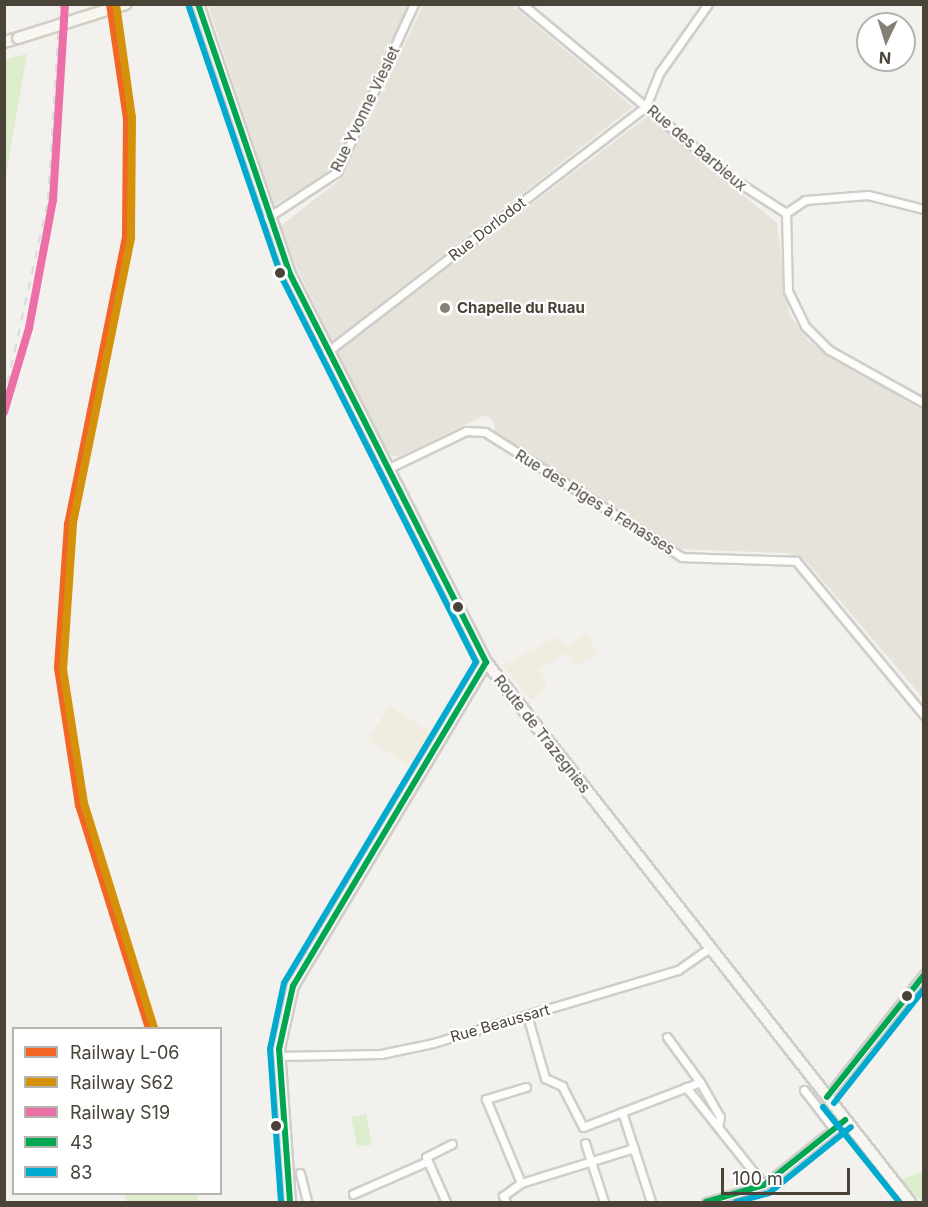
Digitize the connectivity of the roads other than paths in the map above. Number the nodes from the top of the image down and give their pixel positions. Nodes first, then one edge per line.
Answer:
1 (126, 4) edge
2 (198, 4) edge
3 (414, 4) edge
4 (522, 4) edge
5 (708, 4) edge
6 (4, 42) edge
7 (646, 106) junction
8 (924, 209) edge
9 (786, 213) junction
10 (267, 218) junction
11 (327, 352) junction
12 (924, 403) edge
13 (387, 469) junction
14 (486, 662) junction
15 (924, 715) edge
16 (710, 948) junction
17 (924, 974) edge
18 (526, 1015) junction
19 (667, 1037) dead end
20 (279, 1056) junction
21 (700, 1082) junction
22 (526, 1087) dead end
23 (686, 1087) junction
24 (804, 1090) dead end
25 (827, 1097) junction
26 (622, 1112) junction
27 (845, 1120) junction
28 (718, 1127) junction
29 (834, 1129) junction
30 (585, 1143) dead end
31 (452, 1144) dead end
32 (634, 1148) junction
33 (428, 1161) junction
34 (591, 1162) junction
35 (300, 1173) dead end
36 (521, 1183) junction
37 (764, 1185) junction
38 (352, 1194) dead end
39 (290, 1203) edge
40 (307, 1203) edge
41 (446, 1203) edge
42 (506, 1203) edge
43 (604, 1203) edge
44 (651, 1203) edge
45 (706, 1203) edge
46 (910, 1203) edge

1 - 6 main road, bridge
2 - 10 main road, Route de Trazegnies
3 - 10 street, Rue Yvonne Vieslet
4 - 7 street, Rue des Barbieux
5 - 7 street
7 - 9 street, Rue des Barbieux
7 - 11 street, Rue Dorlodot
8 - 9 street
9 - 12 street
10 - 11 main road, Route de Trazegnies
11 - 13 main road, Route de Trazegnies
13 - 14 main road, Route de Trazegnies
13 - 15 street, Rue des Piges à Fenasses
14 - 16 main road, Route de Trazegnies
14 - 20 main road
16 - 18 street, Rue Beaussart
16 - 25 main road, Route de Trazegnies
17 - 25 street
18 - 20 street, Rue Beaussart
18 - 26 street
19 - 21 street
20 - 39 main road
21 - 23 street
21 - 28 street
22 - 36 street
23 - 26 street
23 - 28 street
24 - 29 street
25 - 27 main road, Route de Trazegnies
26 - 32 street
27 - 29 street
27 - 46 main road, Route de Trazegnies
28 - 37 street
29 - 37 street
30 - 34 street
31 - 33 street
32 - 34 street
32 - 44 street
33 - 38 street
33 - 41 street
34 - 36 street
34 - 43 street
35 - 40 street
36 - 42 street
37 - 45 street

